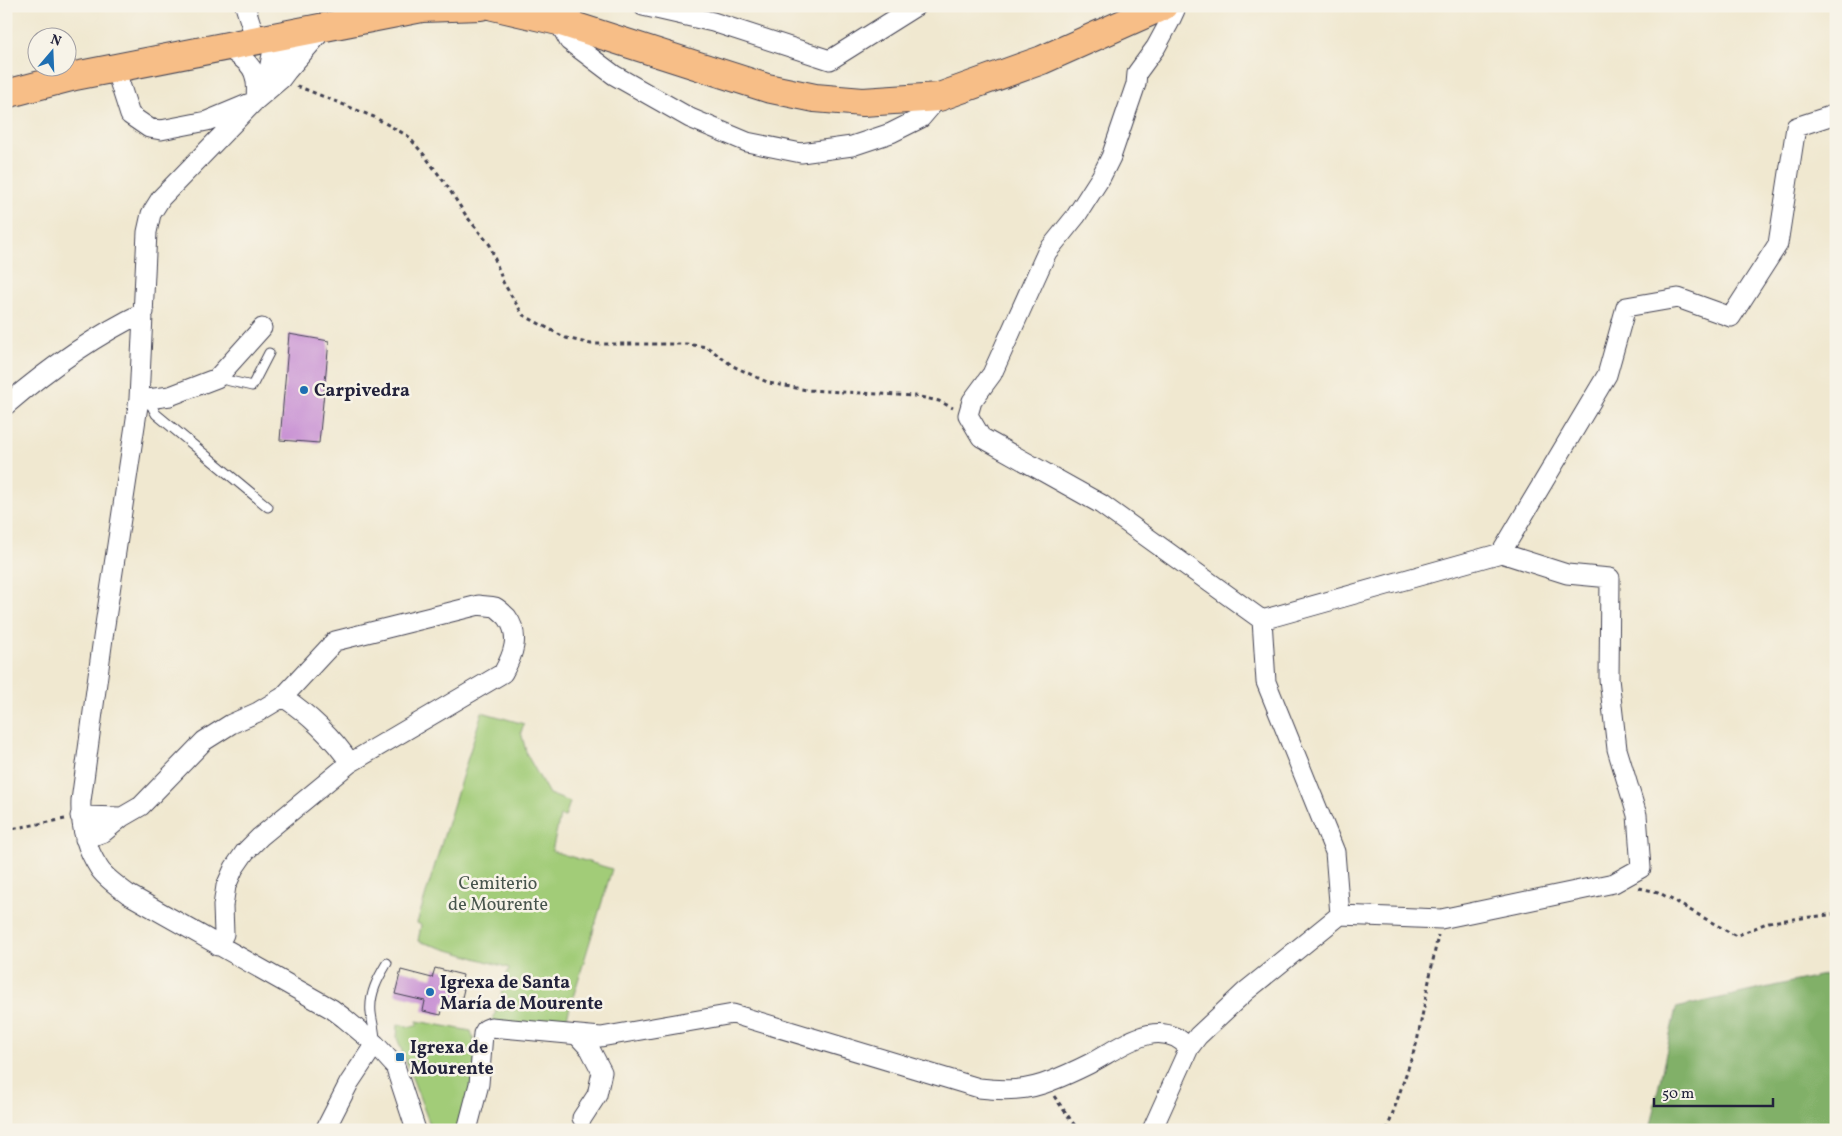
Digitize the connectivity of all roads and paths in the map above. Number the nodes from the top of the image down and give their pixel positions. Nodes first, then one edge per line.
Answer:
1 (246, 6) edge
2 (481, 6) edge
3 (493, 6) edge
4 (643, 6) edge
5 (916, 6) edge
6 (1163, 6) edge
7 (1175, 6) edge
8 (364, 13) edge
9 (711, 14) edge
10 (558, 21) junction
11 (326, 26) junction
12 (274, 36) junction
13 (225, 46) junction
14 (115, 68) junction
15 (284, 75) junction
16 (6, 94) edge
17 (939, 97) junction
18 (256, 101) junction
19 (1836, 114) edge
20 (144, 312) junction
21 (262, 328) dead end
22 (269, 353) dead end
23 (217, 378) junction
24 (144, 399) junction
25 (6, 405) edge
26 (968, 415) junction
27 (268, 507) dead end
28 (1501, 553) junction
29 (1262, 620) junction
30 (283, 697) junction
31 (350, 763) junction
32 (80, 816) junction
33 (122, 817) junction
34 (6, 830) edge
35 (85, 839) junction
36 (1614, 884) junction
37 (1836, 914) edge
38 (1340, 915) junction
39 (1441, 919) junction
40 (218, 946) junction
41 (387, 963) dead end
42 (1210, 1023) junction
43 (1150, 1034) junction
44 (577, 1035) junction
45 (609, 1035) junction
46 (375, 1044) junction
47 (1189, 1048) junction
48 (602, 1072) junction
49 (1045, 1083) junction
50 (582, 1118) dead end
51 (325, 1130) edge
52 (416, 1130) edge
53 (467, 1130) edge
54 (1078, 1130) edge
55 (1152, 1130) edge
56 (1387, 1130) edge

1 - 12 street
2 - 8 highway
3 - 10 highway
4 - 9 street
5 - 9 street
6 - 17 highway
7 - 26 street
8 - 11 highway
10 - 17 highway
10 - 17 street
11 - 12 highway
11 - 15 street
12 - 13 highway
12 - 15 street
12 - 18 street
13 - 14 highway
13 - 18 street
14 - 16 highway
14 - 18 street
15 - 18 street
15 - 26 path
18 - 20 street
19 - 28 street
20 - 24 street
20 - 25 street
21 - 23 street
22 - 23 lane
23 - 24 street
24 - 27 lane
24 - 32 street
26 - 29 street
28 - 29 street
28 - 36 street
29 - 38 street
30 - 31 street
30 - 31 street
30 - 33 street
31 - 40 street
32 - 33 street
32 - 34 path
32 - 35 street
33 - 35 street
35 - 40 street
36 - 37 path
36 - 39 street
38 - 39 street
38 - 42 street
39 - 56 path
40 - 46 street
41 - 46 lane
42 - 43 street
42 - 47 street
43 - 47 street
43 - 49 street
44 - 45 street
44 - 48 street
44 - 53 street
45 - 48 street
45 - 49 street
46 - 51 street
46 - 52 street
47 - 55 street
48 - 50 street
49 - 54 path

